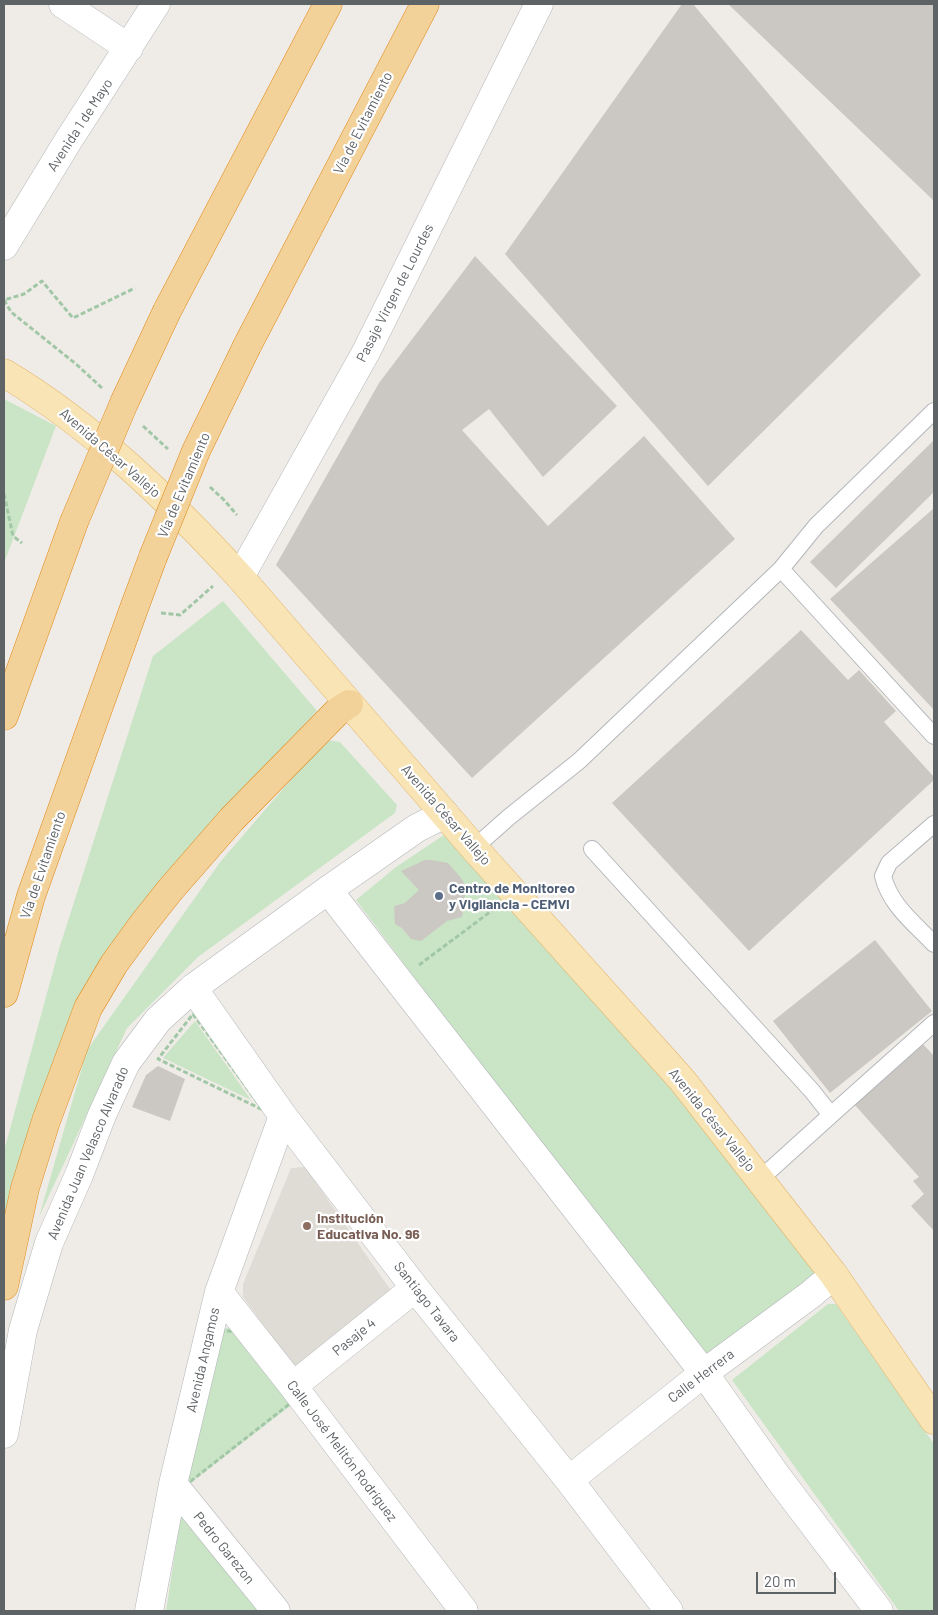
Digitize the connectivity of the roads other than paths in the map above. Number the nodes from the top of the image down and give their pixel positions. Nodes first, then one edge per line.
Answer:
1 (63, 4) edge
2 (156, 4) edge
3 (328, 4) edge
4 (425, 4) edge
5 (539, 4) edge
6 (129, 48) junction
7 (11, 218) edge
8 (4, 246) edge
9 (4, 374) edge
10 (934, 411) edge
11 (781, 569) junction
12 (240, 577) junction
13 (349, 704) junction
14 (4, 716) edge
15 (934, 736) edge
16 (445, 814) junction
17 (934, 824) edge
18 (474, 848) junction
19 (592, 849) dead end
20 (328, 890) junction
21 (934, 944) edge
22 (193, 988) junction
23 (4, 993) edge
24 (934, 1023) edge
25 (273, 1113) junction
26 (831, 1115) junction
27 (759, 1180) junction
28 (834, 1275) junction
29 (4, 1286) edge
30 (415, 1288) junction
31 (219, 1292) junction
32 (704, 1373) junction
33 (293, 1386) junction
34 (934, 1420) edge
35 (4, 1434) edge
36 (569, 1480) junction
37 (182, 1483) junction
38 (660, 1608) edge
39 (148, 1611) edge
40 (276, 1611) edge
41 (464, 1611) edge
42 (879, 1611) edge

1 - 6 street
2 - 6 street, Avenida 1 de Mayo
3 - 14 highway, bridge
4 - 23 highway, Vía de Evitamiento, bridge
5 - 12 street, Pasaje Virgen de Lourdes
6 - 7 street, Avenida 1 de Mayo
7 - 8 street, Avenida 1 de Mayo
9 - 12 main road, Avenida César Vallejo
10 - 11 lane
11 - 15 lane
11 - 18 lane
12 - 13 main road, Avenida César Vallejo
13 - 16 main road, Avenida César Vallejo
13 - 29 highway
16 - 18 main road, Avenida César Vallejo
16 - 20 street, Avenida Juan Velasco Alvarado
17 - 21 lane
18 - 27 main road, Avenida César Vallejo
19 - 26 lane
20 - 22 street, Avenida Juan Velasco Alvarado
20 - 32 street
22 - 25 street, Santiago Tavara
22 - 35 street, Avenida Juan Velasco Alvarado
24 - 26 lane
25 - 30 street, Santiago Tavara
25 - 31 street, Avenida Angamos
26 - 27 lane
27 - 28 main road, Avenida César Vallejo
28 - 32 street, Calle Herrera
28 - 34 main road, Avenida César Vallejo
30 - 33 street, Pasaje 4
30 - 36 street, Santiago Tavara
31 - 33 street, Calle José Melitón Rodríguez
31 - 37 street, Avenida Angamos
32 - 36 street, Calle Herrera
32 - 42 street
33 - 41 street, Calle José Melitón Rodríguez
36 - 38 street, Santiago Tavara
37 - 39 street, Avenida Angamos
37 - 40 street, Pedro Garezon

